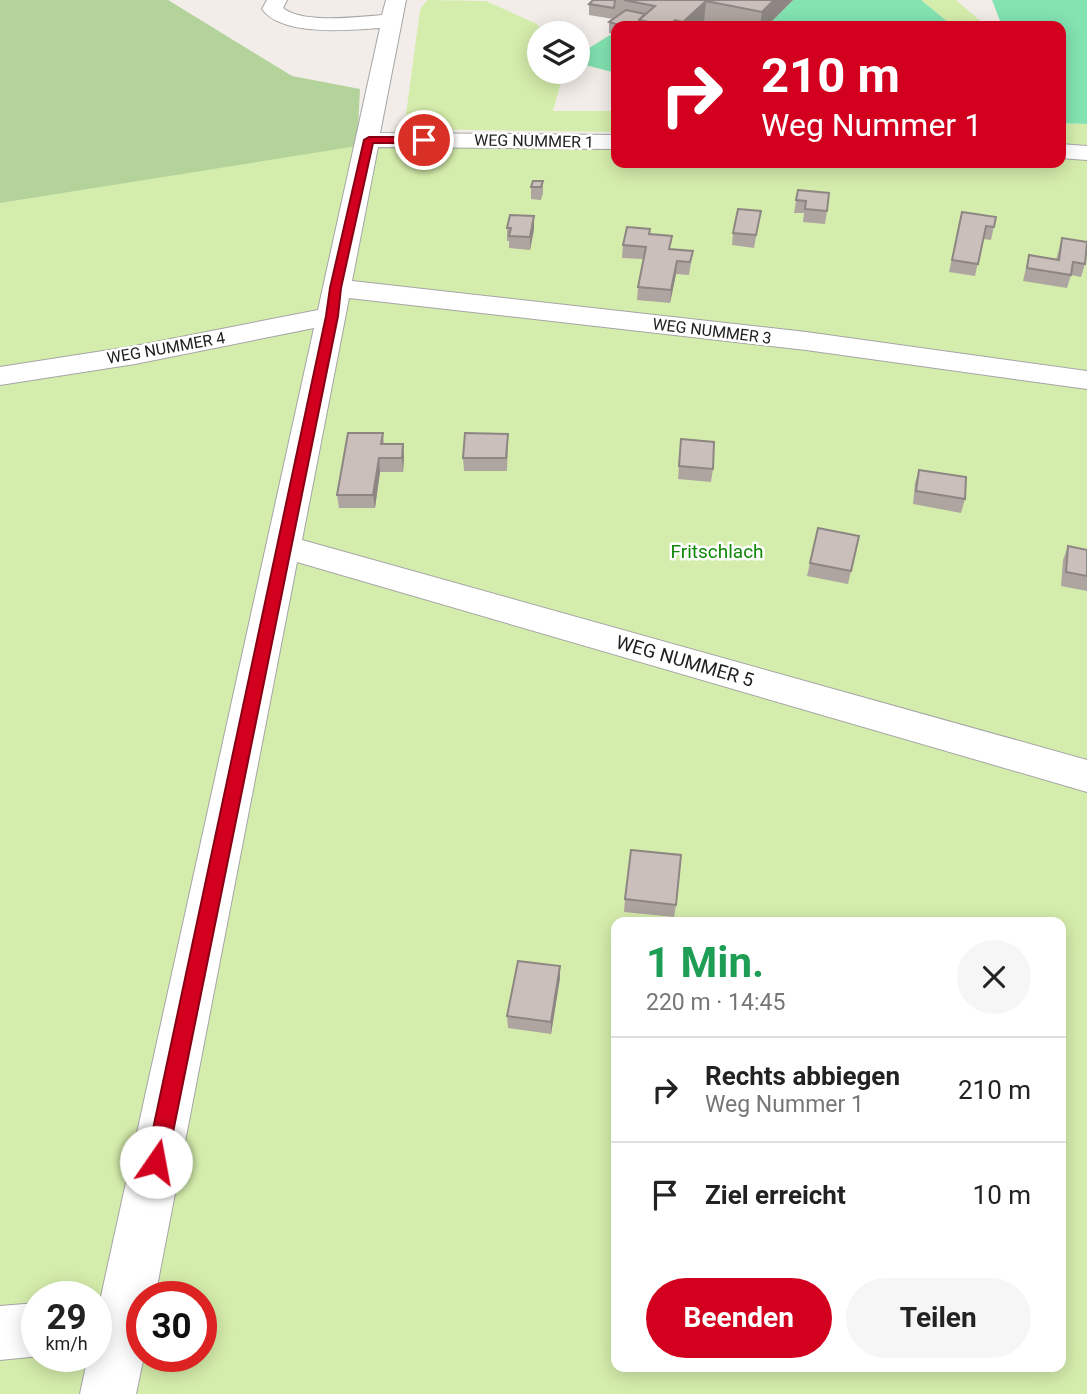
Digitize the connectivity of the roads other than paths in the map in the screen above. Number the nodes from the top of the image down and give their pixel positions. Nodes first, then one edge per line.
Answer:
1 (277, 0) edge
2 (394, 11) edge
3 (369, 140) junction
4 (611, 142) edge
5 (1066, 151) edge
6 (1087, 153) edge
7 (334, 302) junction
8 (0, 376) edge
9 (1087, 380) edge
10 (283, 546) junction
11 (1087, 776) edge
12 (112, 1315) edge
13 (21, 1332) edge
14 (0, 1334) edge
15 (109, 1372) edge
16 (108, 1394) edge

1 - 2 street
2 - 3 street
3 - 4 street, WEG NUMMER 1
3 - 7 street
5 - 6 street
7 - 8 street, WEG NUMMER 4
7 - 9 street, WEG NUMMER 3
7 - 10 street
10 - 11 street, WEG NUMMER 5
10 - 12 street
13 - 14 street
15 - 16 street

